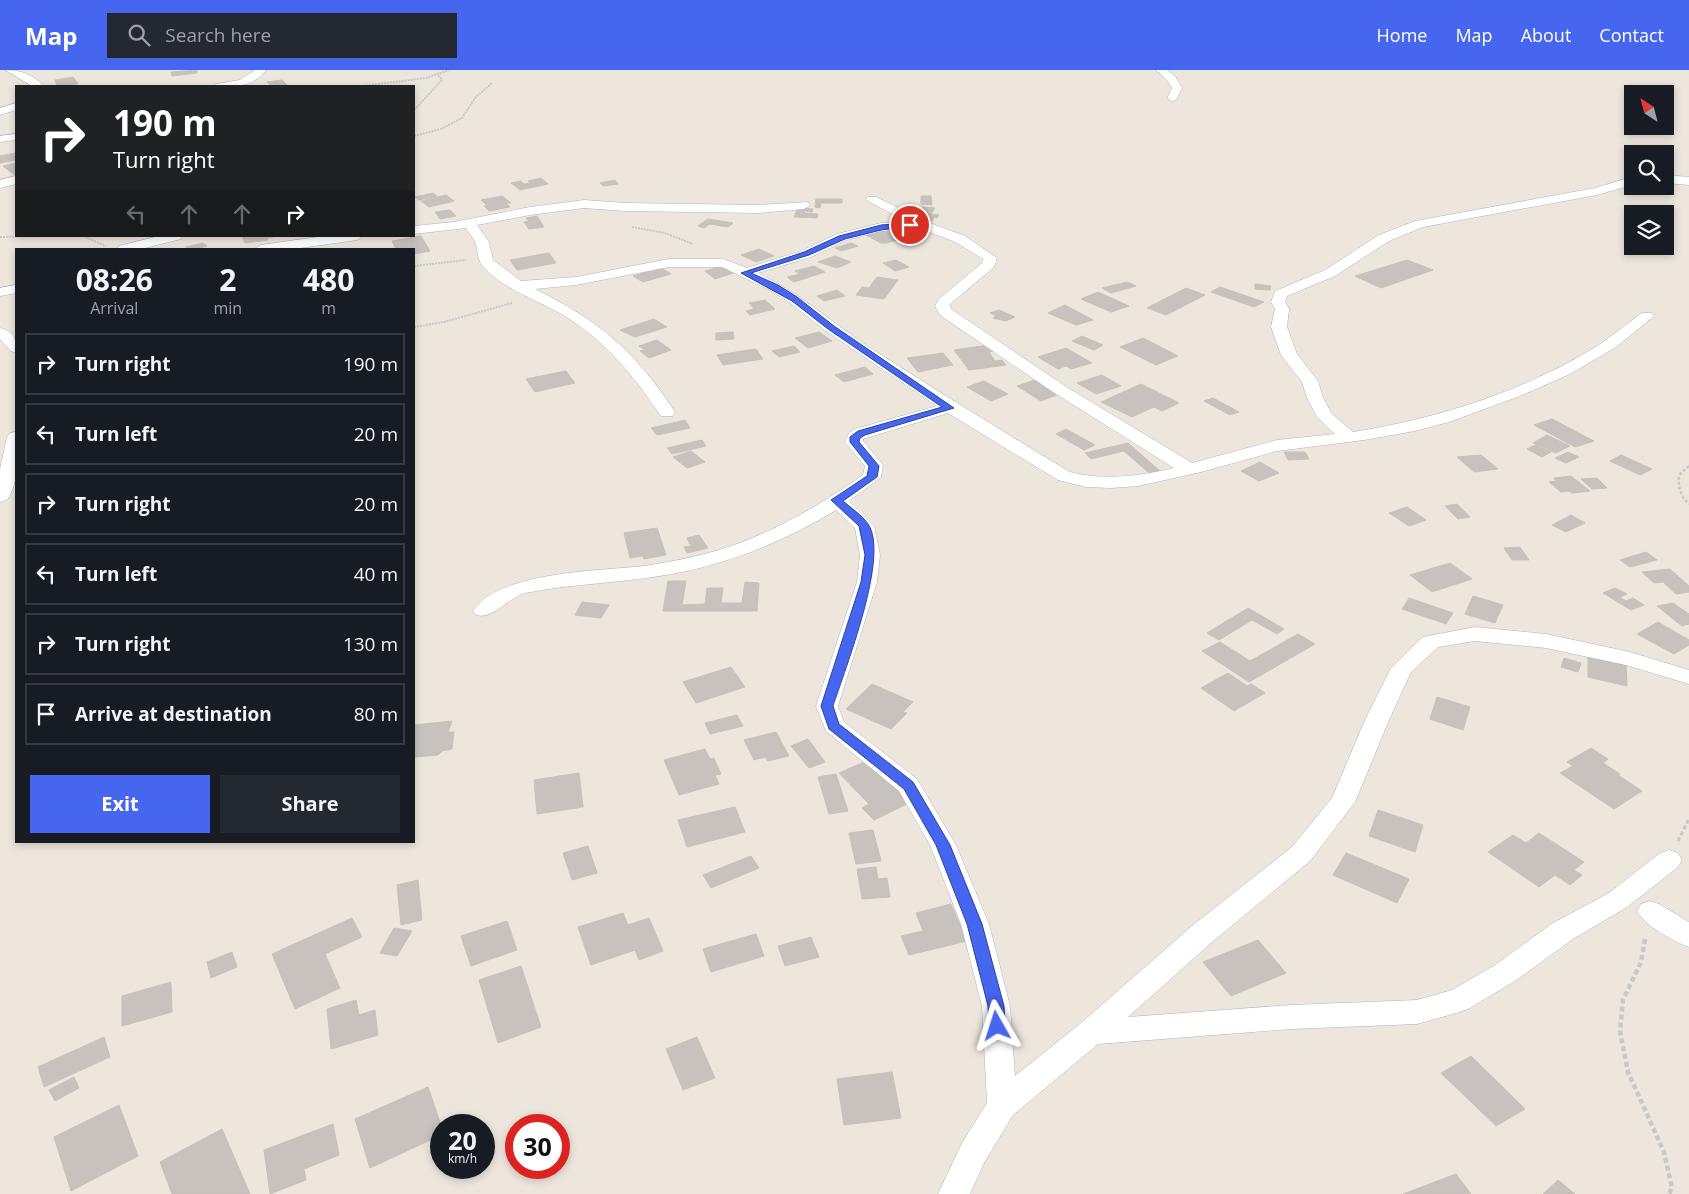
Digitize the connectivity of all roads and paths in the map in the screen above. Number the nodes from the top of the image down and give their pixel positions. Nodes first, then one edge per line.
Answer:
1 (10, 70) edge
2 (261, 70) edge
3 (449, 70) edge
4 (1161, 70) edge
5 (438, 75) junction
6 (492, 83) dead end
7 (249, 84) edge
8 (37, 85) edge
9 (234, 85) edge
10 (370, 85) edge
11 (1172, 98) dead end
12 (15, 106) edge
13 (415, 109) edge
14 (0, 114) edge
15 (15, 115) edge
16 (415, 136) edge
17 (15, 137) edge
18 (0, 139) edge
19 (15, 180) edge
20 (1674, 180) edge
21 (1689, 181) edge
22 (1624, 183) edge
23 (0, 184) edge
24 (872, 200) dead end
25 (804, 205) dead end
26 (469, 223) junction
27 (631, 226) dead end
28 (925, 226) junction
29 (415, 230) edge
30 (0, 237) edge
31 (15, 237) edge
32 (85, 237) edge
33 (172, 237) edge
34 (351, 237) edge
35 (301, 246) edge
36 (112, 248) edge
37 (128, 248) edge
38 (274, 248) edge
39 (484, 259) junction
40 (723, 263) junction
41 (415, 266) edge
42 (745, 273) junction
43 (518, 286) junction
44 (15, 289) edge
45 (0, 292) edge
46 (536, 297) junction
47 (1647, 316) dead end
48 (415, 327) edge
49 (0, 333) edge
50 (15, 347) edge
51 (950, 408) junction
52 (667, 412) dead end
53 (1349, 437) junction
54 (15, 442) edge
55 (1689, 466) edge
56 (1189, 469) junction
57 (0, 496) edge
58 (836, 500) junction
59 (1689, 504) edge
60 (483, 612) dead end
61 (1689, 677) edge
62 (1689, 819) edge
63 (1669, 860) joint
64 (1650, 911) joint
65 (1689, 936) edge
66 (1091, 1032) junction
67 (1002, 1105) junction
68 (954, 1194) edge
69 (1669, 1194) edge

1 - 8 street
2 - 7 street
3 - 5 path
4 - 11 street
5 - 10 path
5 - 13 path
6 - 16 path
7 - 9 street
12 - 14 street
14 - 15 street
17 - 18 street
19 - 23 street
20 - 21 street
22 - 53 street
24 - 28 street
25 - 26 street
26 - 29 street
26 - 39 street
27 - 40 path
28 - 42 street
28 - 56 street
30 - 31 path
32 - 36 path
33 - 37 street
34 - 35 street
35 - 38 street
39 - 41 path
39 - 43 street
40 - 42 street
40 - 43 street
42 - 51 street
43 - 46 street
44 - 45 street
46 - 48 path
46 - 52 street
47 - 53 street
49 - 50 street
51 - 56 street
51 - 58 street
53 - 56 street
54 - 57 street
55 - 59 path
58 - 60 street
58 - 67 street
61 - 66 street
62 - 63 path
63 - 66 street
64 - 65 street
64 - 69 path
66 - 67 street
67 - 68 street

